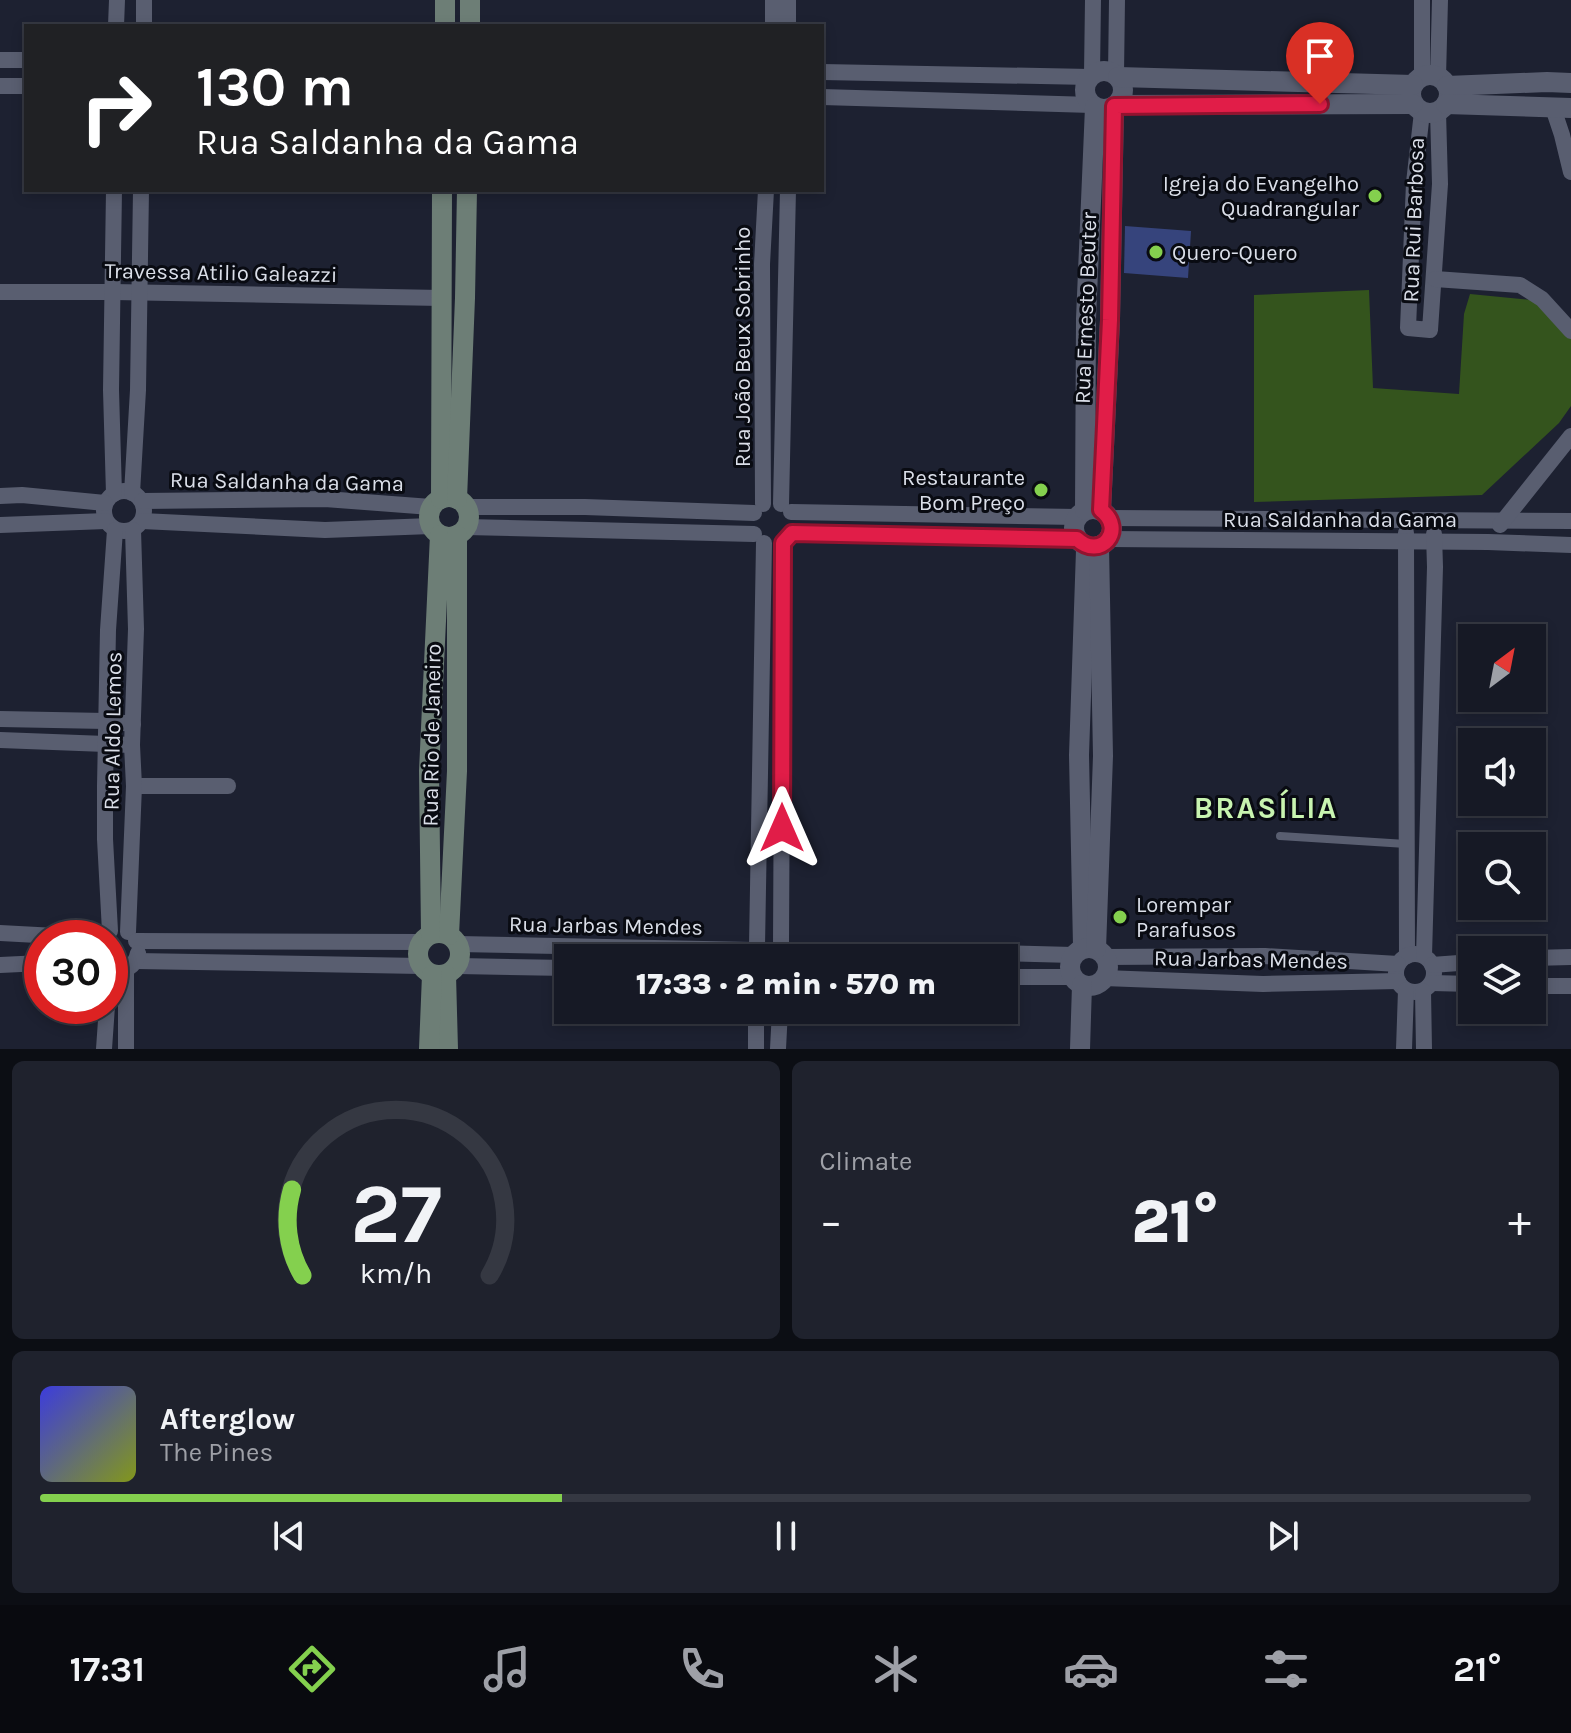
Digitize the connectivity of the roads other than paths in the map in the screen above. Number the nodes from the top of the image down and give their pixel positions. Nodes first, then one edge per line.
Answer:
1 (117, 0) edge
2 (144, 0) edge
3 (445, 0) edge
4 (470, 0) edge
5 (773, 0) edge
6 (788, 0) edge
7 (1093, 0) edge
8 (1117, 0) edge
9 (1422, 0) edge
10 (1440, 0) edge
11 (116, 24) edge
12 (144, 24) edge
13 (445, 24) edge
14 (470, 24) edge
15 (773, 24) edge
16 (788, 24) edge
17 (0, 60) edge
18 (24, 60) edge
19 (824, 72) edge
20 (930, 74) junction
21 (992, 75) junction
22 (1091, 75) junction
23 (1117, 75) junction
24 (1571, 83) edge
25 (0, 86) edge
26 (24, 86) edge
27 (1430, 94) junction
28 (824, 97) edge
29 (931, 100) junction
30 (992, 102) junction
31 (1104, 106) junction
32 (1562, 108) edge
33 (1571, 172) edge
34 (1414, 183) junction
35 (1440, 184) junction
36 (114, 192) edge
37 (141, 192) edge
38 (442, 192) edge
39 (467, 192) edge
40 (766, 192) edge
41 (788, 192) edge
42 (441, 270) junction
43 (466, 271) junction
44 (1435, 279) junction
45 (0, 292) edge
46 (113, 292) junction
47 (139, 292) junction
48 (441, 298) junction
49 (1571, 331) edge
50 (111, 390) junction
51 (138, 390) junction
52 (1571, 436) edge
53 (22, 495) junction
54 (0, 496) edge
55 (137, 497) junction
56 (109, 498) junction
57 (325, 499) junction
58 (585, 507) junction
59 (786, 508) junction
60 (758, 509) junction
61 (1093, 514) junction
62 (449, 517) junction
63 (1406, 520) junction
64 (1434, 520) junction
65 (1504, 520) junction
66 (1571, 521) edge
67 (19, 524) junction
68 (0, 525) edge
69 (110, 525) junction
70 (138, 525) junction
71 (325, 530) junction
72 (586, 531) junction
73 (788, 538) junction
74 (759, 539) junction
75 (1093, 542) junction
76 (1406, 542) junction
77 (1434, 542) junction
78 (1488, 542) junction
79 (1571, 545) edge
80 (136, 629) junction
81 (108, 630) junction
82 (0, 719) edge
83 (106, 721) junction
84 (133, 724) junction
85 (0, 740) edge
86 (107, 743) junction
87 (132, 745) junction
88 (429, 771) junction
89 (457, 771) junction
90 (134, 786) junction
91 (228, 786) dead end
92 (1280, 836) dead end
93 (133, 838) junction
94 (105, 839) junction
95 (1407, 844) junction
96 (105, 920) edge
97 (0, 933) edge
98 (24, 934) edge
99 (128, 934) edge
100 (132, 937) junction
101 (440, 939) junction
102 (570, 944) edge
103 (753, 944) edge
104 (784, 944) edge
105 (1018, 952) edge
106 (1089, 952) junction
107 (1265, 956) junction
108 (1546, 957) edge
109 (1571, 957) edge
110 (1415, 960) junction
111 (128, 962) edge
112 (1458, 962) edge
113 (24, 964) edge
114 (0, 965) edge
115 (128, 967) edge
116 (554, 968) edge
117 (439, 971) junction
118 (1018, 978) edge
119 (1088, 981) junction
120 (1263, 984) junction
121 (1458, 984) edge
122 (1415, 986) junction
123 (1546, 986) edge
124 (1571, 986) edge
125 (106, 1024) edge
126 (125, 1024) edge
127 (756, 1024) edge
128 (779, 1024) edge
129 (104, 1049) edge
130 (126, 1049) edge
131 (429, 1049) edge
132 (448, 1049) edge
133 (756, 1049) edge
134 (778, 1049) edge
135 (1080, 1049) edge
136 (1094, 1049) edge
137 (1404, 1049) edge
138 (1424, 1049) edge

1 - 11 street
2 - 12 street
3 - 13 main road
4 - 14 main road
5 - 15 street
6 - 16 street
7 - 22 street
8 - 23 street
9 - 27 street, Rua Rui Barbosa
10 - 27 street, Rua Rui Barbosa
17 - 18 street
19 - 20 street
20 - 21 street
20 - 29 street
21 - 22 street
21 - 30 street
22 - 23 street
22 - 31 street
23 - 27 street
23 - 31 street
24 - 27 street
25 - 26 street
27 - 31 street
27 - 32 street
27 - 34 street, Rua Rui Barbosa
27 - 35 street, Rua Rui Barbosa
28 - 29 street
29 - 30 street
30 - 31 street
31 - 61 street, Rua Ernesto Beuter
32 - 33 street
34 - 35 street
34 - 44 street, Rua Rui Barbosa
35 - 44 street, Rua Rui Barbosa
36 - 46 street
37 - 47 street
38 - 42 main road, Rua Rio de Janeiro
39 - 43 main road, Rua Rio de Janeiro
40 - 60 street, Rua João Beux Sobrinho
41 - 59 street, Rua João Beux Sobrinho
42 - 43 main road
42 - 48 main road, Rua Rio de Janeiro
43 - 62 main road, Rua Rio de Janeiro
44 - 49 street
45 - 46 street, Travessa Atilio Galeazzi
46 - 47 street, Travessa Atilio Galeazzi
46 - 50 street
47 - 48 street, Travessa Atilio Galeazzi
47 - 51 street
48 - 62 main road, Rua Rio de Janeiro
50 - 51 street
50 - 56 street
51 - 55 street
52 - 65 street
53 - 54 street
53 - 56 street
53 - 67 street
55 - 56 street
55 - 57 street, Rua Saldanha da Gama
55 - 70 street
56 - 69 street
57 - 62 street, Rua Saldanha da Gama
57 - 71 street
58 - 60 street, Rua Saldanha da Gama
58 - 62 street, Rua Saldanha da Gama
58 - 72 street
59 - 60 street
59 - 61 street, Rua Saldanha da Gama
59 - 73 street
60 - 74 street
61 - 63 street, Rua Saldanha da Gama
61 - 75 street
61 - 75 street
62 - 71 street, Rua Saldanha da Gama
62 - 72 street, Rua Saldanha da Gama
62 - 88 main road, Rua Rio de Janeiro
62 - 89 main road, Rua Rio de Janeiro
63 - 64 street, Rua Saldanha da Gama
63 - 76 street
64 - 65 street, Rua Saldanha da Gama
64 - 77 street
65 - 66 street, Rua Saldanha da Gama
65 - 78 street
67 - 68 street
67 - 69 street
69 - 70 street
69 - 81 street, Rua Aldo Lemos
70 - 71 street, Rua Saldanha da Gama
70 - 80 street, Rua Aldo Lemos
72 - 74 street, Rua Saldanha da Gama
73 - 74 street
73 - 75 street, Rua Saldanha da Gama
73 - 104 street
74 - 103 street
75 - 76 street, Rua Saldanha da Gama
75 - 106 street
76 - 77 street, Rua Saldanha da Gama
76 - 95 street
77 - 78 street, Rua Saldanha da Gama
77 - 110 street
78 - 79 street, Rua Saldanha da Gama
80 - 81 street
80 - 84 street, Rua Aldo Lemos
81 - 83 street, Rua Aldo Lemos
82 - 83 street
83 - 84 street
83 - 86 street, Rua Aldo Lemos
84 - 87 street, Rua Aldo Lemos
85 - 86 street
86 - 87 street
86 - 94 street, Rua Aldo Lemos
87 - 90 street, Rua Aldo Lemos
88 - 89 main road
88 - 101 main road, Rua Rio de Janeiro
89 - 101 main road, Rua Rio de Janeiro
90 - 91 street
90 - 93 street, Rua Aldo Lemos
92 - 95 lane
93 - 94 street
93 - 100 street, Rua Aldo Lemos
94 - 96 street, Rua Aldo Lemos
95 - 110 street
97 - 98 street
99 - 100 street, Rua Jarbas Mendes
100 - 101 street, Rua Jarbas Mendes
100 - 111 street, Rua Aldo Lemos
101 - 102 street, Rua Jarbas Mendes
101 - 117 main road
101 - 117 main road
105 - 106 street, Rua Jarbas Mendes
106 - 107 street, Rua Jarbas Mendes
106 - 119 street
106 - 119 street
107 - 110 street, Rua Jarbas Mendes
107 - 120 street
108 - 109 street
110 - 112 street, Rua Jarbas Mendes
110 - 122 street
110 - 122 street
113 - 114 street
115 - 117 street, Rua Jarbas Mendes
116 - 117 street, Rua Jarbas Mendes
117 - 131 main road
117 - 132 main road
118 - 119 street, Rua Jarbas Mendes
119 - 120 street, Rua Jarbas Mendes
119 - 135 street
119 - 136 street
120 - 122 street, Rua Jarbas Mendes
121 - 122 street, Rua Jarbas Mendes
122 - 137 street
122 - 138 street
123 - 124 street
125 - 129 street
126 - 130 street
127 - 133 street
128 - 134 street

